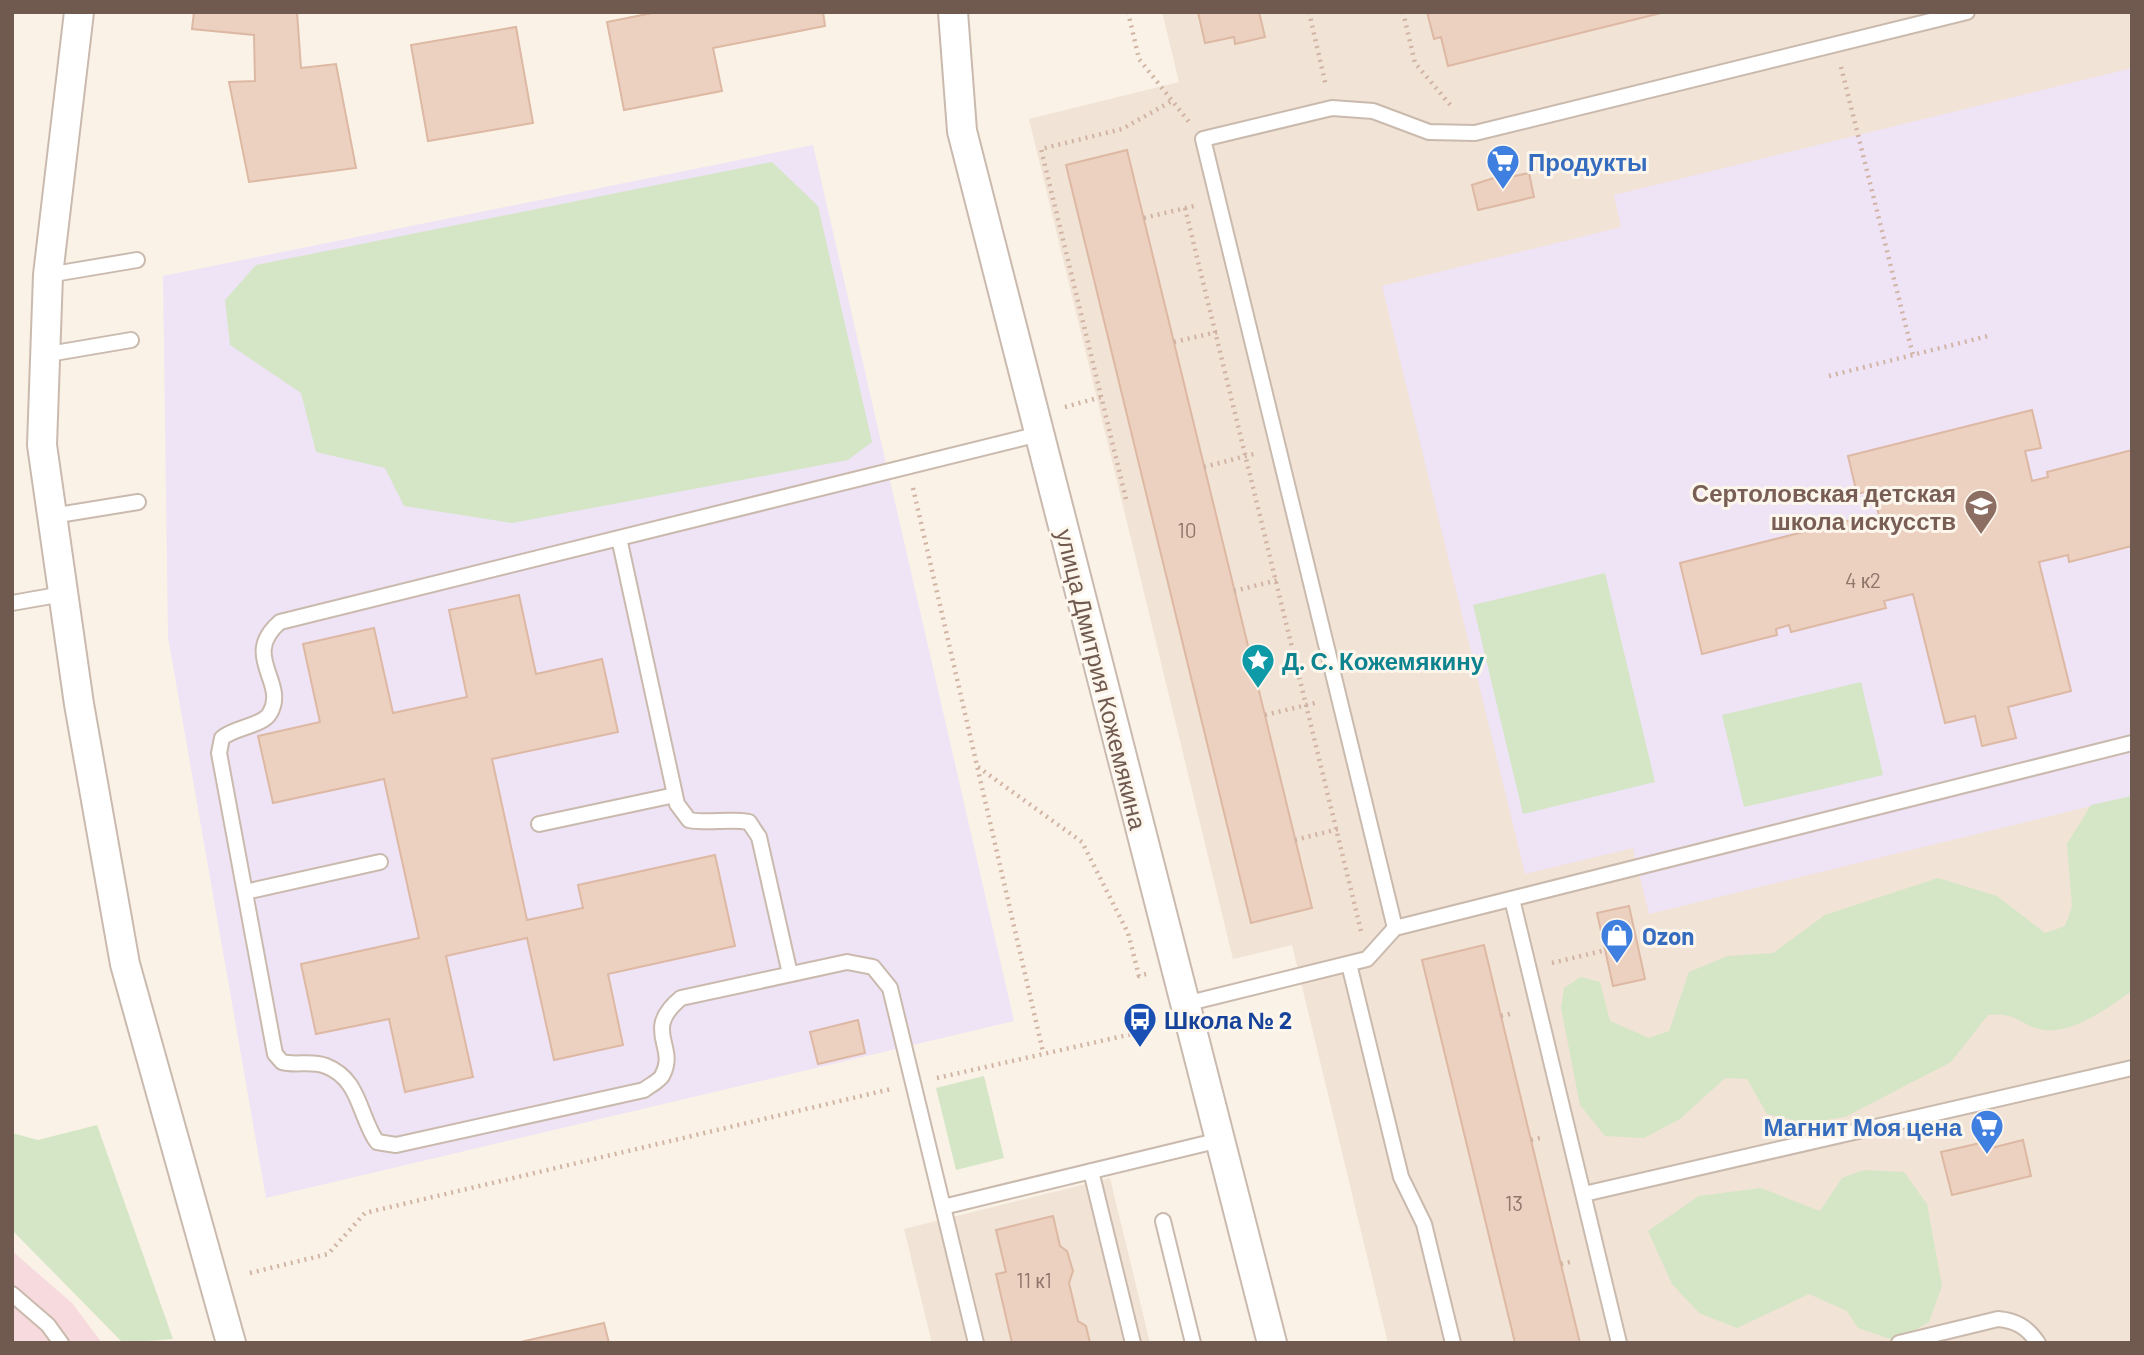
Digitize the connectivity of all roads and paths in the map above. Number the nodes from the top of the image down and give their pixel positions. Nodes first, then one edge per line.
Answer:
1 (79, 12) edge
2 (953, 12) edge
3 (1128, 12) edge
4 (1309, 12) edge
5 (1403, 12) edge
6 (1967, 12) edge
7 (1835, 45) junction
8 (1172, 101) junction
9 (1452, 107) dead end
10 (1332, 108) junction
11 (1203, 139) junction
12 (1218, 200) junction
13 (1185, 208) junction
14 (1144, 218) dead end
15 (137, 260) dead end
16 (48, 275) junction
17 (1248, 324) junction
18 (1215, 332) junction
19 (1992, 335) dead end
20 (131, 340) dead end
21 (1174, 342) dead end
22 (43, 355) junction
23 (1913, 355) junction
24 (1829, 376) dead end
25 (1101, 397) junction
26 (1062, 408) dead end
27 (1039, 434) junction
28 (1278, 449) junction
29 (1245, 457) junction
30 (908, 467) junction
31 (1204, 467) dead end
32 (1126, 499) dead end
33 (138, 502) dead end
34 (52, 516) junction
35 (619, 538) junction
36 (1309, 573) junction
37 (1276, 581) junction
38 (1234, 591) dead end
39 (63, 594) junction
40 (12, 603) edge
41 (1339, 697) junction
42 (1306, 705) junction
43 (1265, 716) dead end
44 (2132, 743) edge
45 (977, 766) junction
46 (675, 795) junction
47 (1369, 822) junction
48 (539, 824) dead end
49 (1336, 830) junction
50 (1295, 840) dead end
51 (380, 862) dead end
52 (245, 892) junction
53 (1512, 899) junction
54 (1395, 928) junction
55 (1606, 950) dead end
56 (1367, 959) junction
57 (1349, 964) junction
58 (1529, 968) junction
59 (1149, 973) dead end
60 (790, 974) junction
61 (1185, 1004) junction
62 (1141, 1032) dead end
63 (1043, 1052) junction
64 (2132, 1068) edge
65 (914, 1083) junction
66 (1220, 1140) junction
67 (1091, 1171) junction
68 (1584, 1194) junction
69 (943, 1207) junction
70 (1163, 1222) dead end
71 (250, 1273) dead end
72 (12, 1294) edge
73 (61, 1343) edge
74 (231, 1343) edge
75 (976, 1343) edge
76 (1133, 1343) edge
77 (1193, 1343) edge
78 (1272, 1343) edge
79 (1453, 1343) edge
80 (1619, 1343) edge
81 (1899, 1343) edge
82 (2038, 1343) edge

1 - 16 street
2 - 27 street, улица Дмитрия Кожемякина
3 - 8 path
4 - 10 path
5 - 9 path
6 - 7 lane
7 - 10 lane
7 - 23 path
8 - 11 path
8 - 25 path
10 - 11 lane
11 - 12 lane
12 - 13 path
12 - 17 lane
13 - 14 path
13 - 18 path
15 - 16 lane
16 - 22 street
17 - 18 path
17 - 28 lane
18 - 21 path
18 - 29 path
19 - 23 path
20 - 22 lane
22 - 34 street
23 - 24 path
25 - 26 path
25 - 32 path
27 - 30 lane
27 - 61 street, улица Дмитрия Кожемякина
28 - 29 path
28 - 36 lane
29 - 31 path
29 - 37 path
30 - 35 lane
30 - 45 path
33 - 34 lane
34 - 39 street
35 - 46 lane
35 - 52 lane
36 - 37 path
36 - 41 lane
37 - 38 path
37 - 42 path
39 - 40 lane
39 - 74 street
41 - 42 path
41 - 47 lane
42 - 43 path
42 - 49 path
44 - 53 lane
45 - 59 path
45 - 63 path
46 - 48 lane
46 - 60 lane
47 - 49 path
47 - 54 lane
49 - 50 path
49 - 56 path
51 - 52 lane
52 - 60 lane
53 - 54 lane
53 - 58 lane
54 - 56 lane
55 - 58 path
56 - 57 lane
57 - 61 lane
57 - 79 lane
58 - 68 lane
60 - 65 lane
61 - 66 street, улица Дмитрия Кожемякина
62 - 63 path
63 - 65 path
64 - 68 lane
65 - 69 lane
65 - 71 path
66 - 67 lane
66 - 78 street, улица Дмитрия Кожемякина
67 - 69 lane
67 - 76 lane
68 - 80 lane
69 - 75 lane
70 - 77 lane
72 - 73 lane
81 - 82 lane

